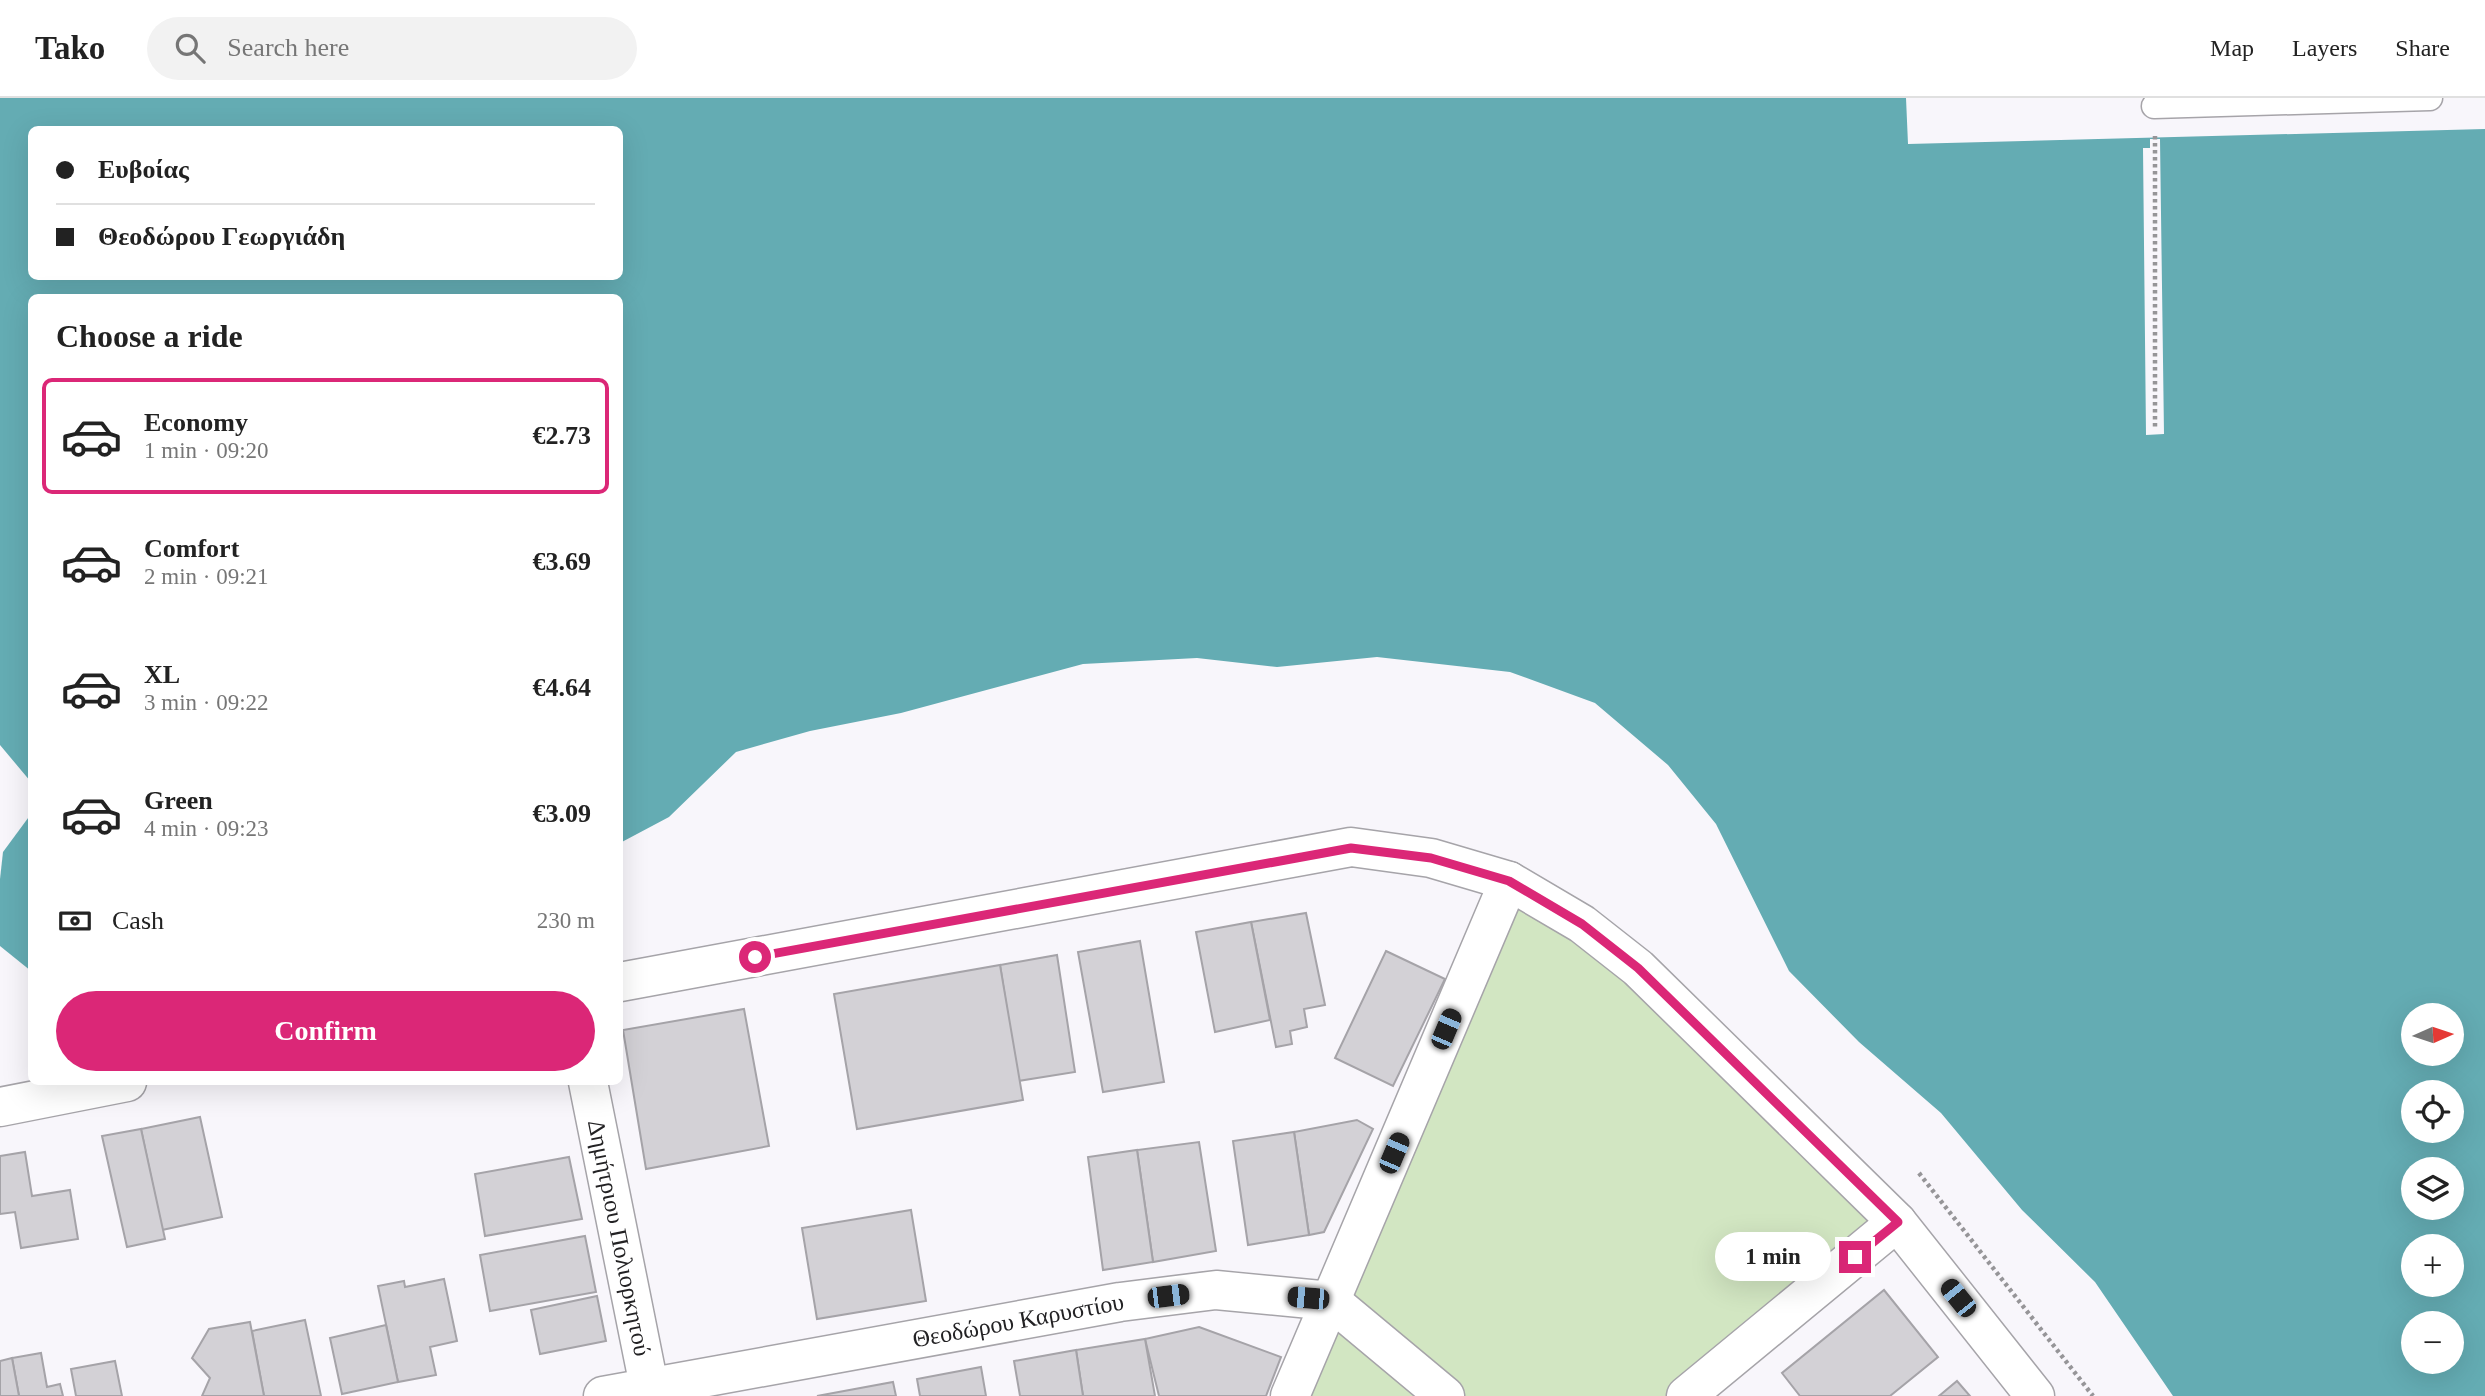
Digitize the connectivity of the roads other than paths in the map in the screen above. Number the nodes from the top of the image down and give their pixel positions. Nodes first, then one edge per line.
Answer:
1 (2430, 98) edge
2 (2154, 106) dead end
3 (1509, 881) junction
4 (623, 981) edge
5 (112, 1085) edge
6 (589, 1085) edge
7 (0, 1107) edge
8 (1898, 1222) junction
9 (1331, 1301) junction
10 (650, 1391) edge
11 (603, 1396) edge
12 (1290, 1396) edge
13 (1445, 1396) edge
14 (1686, 1396) edge
15 (2035, 1396) edge

1 - 2 lane
3 - 4 street
3 - 8 street
3 - 9 street
5 - 7 street
6 - 10 street, Δημήτριου Πολιορκητού
8 - 14 street
8 - 15 street
9 - 10 street, Θεοδώρου Καρυστίου
9 - 12 street
9 - 13 street
10 - 11 street, Θεοδώρου Καρυστίου

